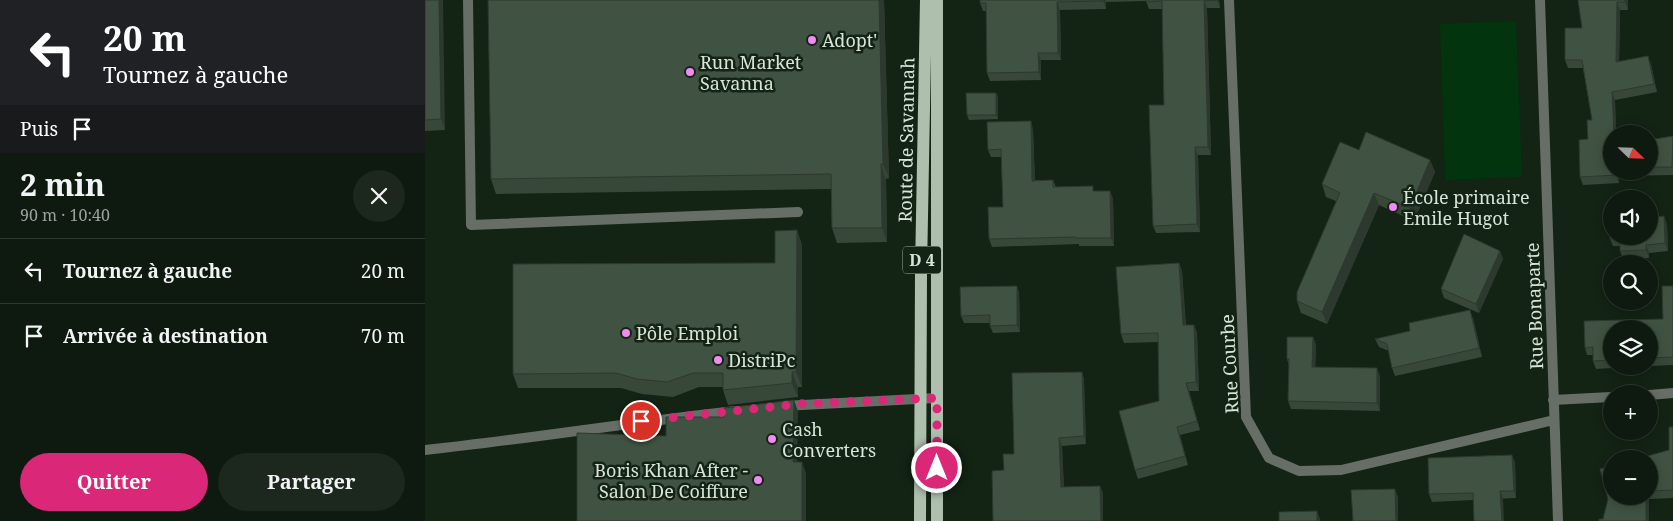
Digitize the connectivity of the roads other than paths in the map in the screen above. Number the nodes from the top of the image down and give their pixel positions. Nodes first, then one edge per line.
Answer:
1 (468, 0) edge
2 (926, 0) edge
3 (937, 0) edge
4 (1229, 0) edge
5 (1540, 0) edge
6 (798, 212) dead end
7 (1673, 393) edge
8 (1658, 394) edge
9 (1603, 397) edge
10 (920, 398) junction
11 (937, 398) junction
12 (1553, 400) junction
13 (769, 407) edge
14 (749, 409) edge
15 (1554, 420) junction
16 (425, 450) edge
17 (920, 521) edge
18 (937, 521) edge
19 (1558, 521) edge

1 - 6 street
2 - 10 main road, Route de Savannah / D 4
3 - 11 main road, Route de Savannah / D 4
4 - 15 street, Rue Courbe
5 - 12 street, Rue Bonaparte
7 - 8 street
9 - 12 street
10 - 11 street
10 - 13 street
10 - 17 main road, Route de Savannah / D 4
11 - 18 main road, Route de Savannah / D 4
12 - 15 street, Rue Bonaparte
14 - 16 street
15 - 19 street, Rue Bonaparte

